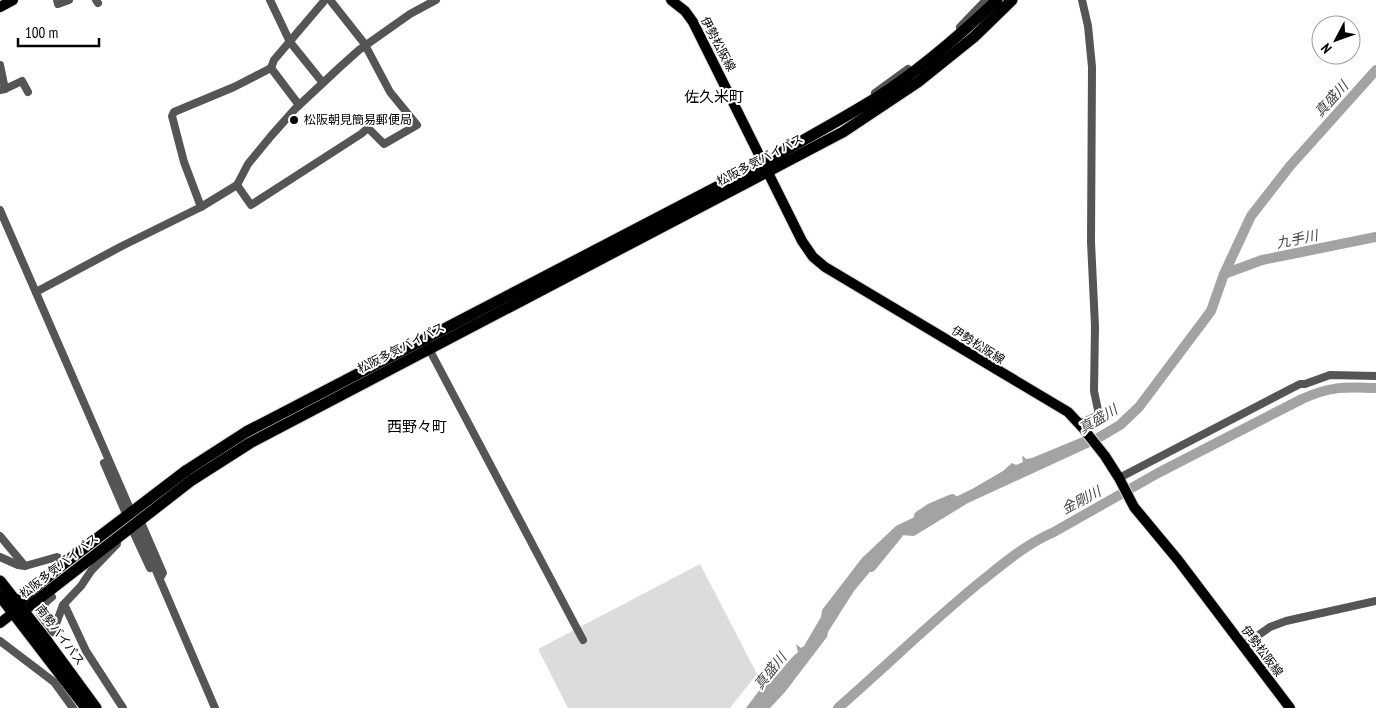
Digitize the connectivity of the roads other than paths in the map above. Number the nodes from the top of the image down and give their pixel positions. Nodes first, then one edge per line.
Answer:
1 (57, 0) edge
2 (69, 0) edge
3 (270, 0) edge
4 (325, 0) edge
5 (330, 0) edge
6 (436, 0) edge
7 (671, 0) edge
8 (986, 0) edge
9 (997, 0) edge
10 (1012, 0) edge
11 (1082, 0) edge
12 (290, 42) junction
13 (364, 46) junction
14 (0, 65) edge
15 (271, 68) junction
16 (323, 83) junction
17 (3, 89) edge
18 (28, 92) dead end
19 (865, 104) junction
20 (299, 105) junction
21 (766, 167) junction
22 (237, 184) junction
23 (201, 207) junction
24 (0, 210) edge
25 (36, 292) junction
26 (427, 345) junction
27 (1376, 376) edge
28 (1081, 425) junction
29 (105, 453) junction
30 (1119, 478) junction
31 (133, 518) junction
32 (0, 536) edge
33 (116, 538) junction
34 (0, 556) edge
35 (66, 562) junction
36 (25, 566) junction
37 (0, 581) edge
38 (48, 592) junction
39 (0, 596) edge
40 (1376, 601) edge
41 (64, 604) junction
42 (18, 608) junction
43 (0, 623) edge
44 (583, 640) dead end
45 (0, 641) edge
46 (1243, 646) junction
47 (73, 708) edge
48 (86, 708) edge
49 (96, 708) edge
50 (123, 708) edge
51 (216, 708) edge
52 (1290, 708) edge

1 - 2 street
3 - 12 street
4 - 12 street
5 - 13 street
6 - 13 street
7 - 21 main road, 伊勢松阪線
8 - 19 street
9 - 19 highway, 松阪多気バイパス
10 - 21 highway, 松阪多気バイパス
11 - 28 street
12 - 15 street
12 - 16 street
13 - 16 street
13 - 22 street
14 - 17 street
15 - 20 street
15 - 23 street
16 - 20 street
17 - 18 street
19 - 21 highway, 松阪多気バイパス
20 - 22 street
21 - 26 highway, 松阪多気バイパス
21 - 28 main road, 伊勢松阪線
22 - 23 street
23 - 25 street
24 - 25 street
25 - 29 street
26 - 31 highway, 松阪多気バイパス
26 - 44 street
27 - 30 street
28 - 30 main road, 伊勢松阪線
29 - 31 street
29 - 31 street
30 - 46 main road, 伊勢松阪線
31 - 33 highway, 松阪多気バイパス
31 - 35 highway, 松阪多気バイパス
31 - 51 street
32 - 36 street
33 - 38 highway, 松阪多気バイパス
33 - 41 street
34 - 36 street
35 - 36 street
35 - 42 highway, 松阪多気バイパス
37 - 42 highway, 南勢バイパス
38 - 41 street
38 - 42 highway, 松阪多気バイパス
39 - 42 highway, 南勢バイパス
40 - 46 street
41 - 50 street
42 - 43 main road
42 - 48 highway, 南勢バイパス
42 - 49 highway, 南勢バイパス
45 - 47 street
46 - 52 main road, 伊勢松阪線

